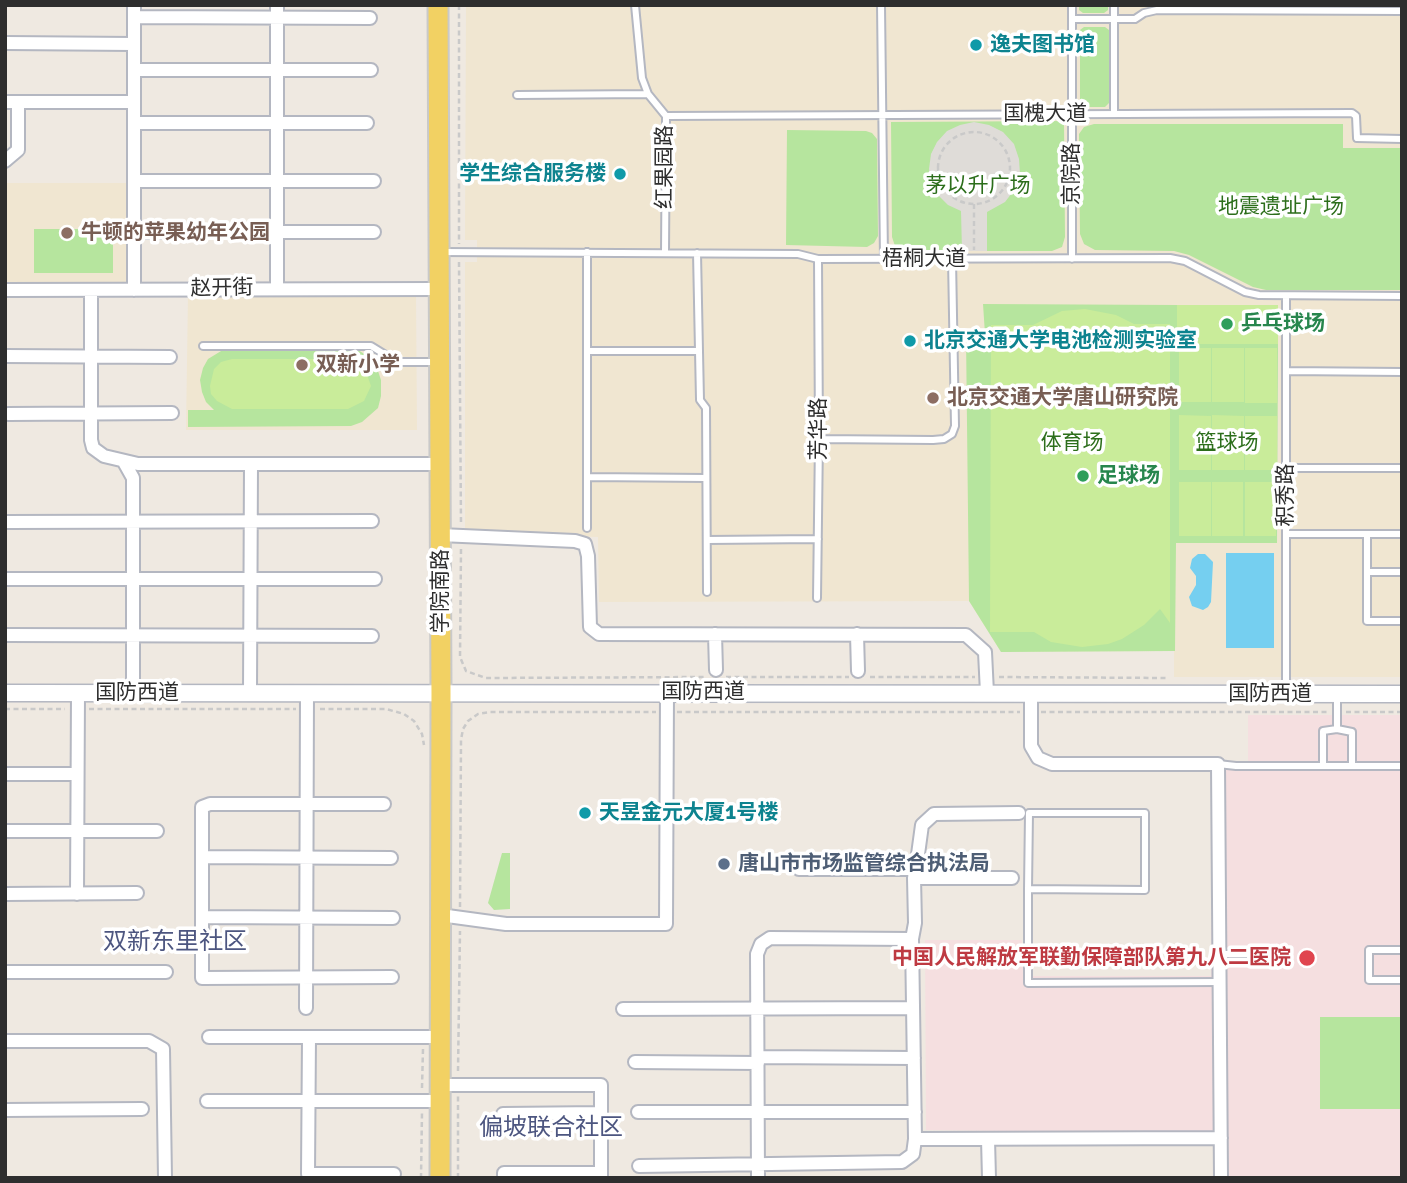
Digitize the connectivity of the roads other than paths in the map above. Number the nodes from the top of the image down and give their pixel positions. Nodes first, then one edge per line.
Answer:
1 (438, 5) edge
2 (635, 5) edge
3 (881, 5) edge
4 (1072, 5) edge
5 (1114, 5) edge
6 (134, 11) edge
7 (277, 11) edge
8 (1402, 11) edge
9 (370, 18) dead end
10 (1072, 19) junction
11 (1114, 19) junction
12 (5, 43) edge
13 (134, 44) junction
14 (277, 69) junction
15 (134, 70) junction
16 (371, 70) dead end
17 (648, 94) junction
18 (517, 95) dead end
19 (11, 102) edge
20 (134, 102) junction
21 (882, 114) junction
22 (1072, 114) junction
23 (1114, 114) junction
24 (666, 116) junction
25 (134, 123) junction
26 (277, 123) junction
27 (367, 123) dead end
28 (1402, 139) edge
29 (5, 160) edge
30 (134, 181) junction
31 (277, 181) junction
32 (374, 181) dead end
33 (134, 232) junction
34 (277, 232) junction
35 (374, 232) dead end
36 (587, 252) junction
37 (438, 253) junction
38 (665, 253) junction
39 (697, 253) junction
40 (818, 259) junction
41 (884, 259) junction
42 (952, 259) junction
43 (1072, 259) junction
44 (276, 289) junction
45 (439, 289) junction
46 (5, 290) edge
47 (91, 290) junction
48 (134, 290) junction
49 (1286, 296) junction
50 (1402, 296) edge
51 (203, 346) dead end
52 (587, 351) junction
53 (698, 351) junction
54 (5, 356) edge
55 (91, 357) junction
56 (170, 357) dead end
57 (439, 362) junction
58 (1286, 371) junction
59 (1402, 372) edge
60 (91, 413) junction
61 (172, 413) dead end
62 (8, 414) dead end
63 (819, 439) junction
64 (124, 462) junction
65 (251, 464) junction
66 (440, 464) junction
67 (1286, 468) junction
68 (1402, 468) edge
69 (587, 477) junction
70 (706, 478) junction
71 (372, 521) dead end
72 (6, 522) edge
73 (134, 522) junction
74 (251, 522) junction
75 (587, 528) dead end
76 (1286, 534) junction
77 (1367, 534) junction
78 (1402, 534) edge
79 (440, 535) junction
80 (818, 539) junction
81 (707, 540) junction
82 (1367, 572) junction
83 (1402, 572) edge
84 (6, 579) edge
85 (134, 579) junction
86 (375, 579) dead end
87 (251, 580) junction
88 (707, 593) dead end
89 (817, 598) dead end
90 (1402, 621) edge
91 (715, 634) junction
92 (857, 634) junction
93 (7, 635) edge
94 (133, 635) junction
95 (250, 636) junction
96 (372, 636) dead end
97 (716, 670) dead end
98 (858, 671) dead end
99 (133, 679) dead end
100 (250, 692) junction
101 (667, 692) junction
102 (5, 693) edge
103 (441, 693) junction
104 (988, 693) junction
105 (1031, 693) junction
106 (1286, 694) junction
107 (1337, 694) junction
108 (1402, 694) edge
109 (77, 701) junction
110 (307, 701) junction
111 (1337, 729) junction
112 (1218, 764) junction
113 (1323, 766) junction
114 (1352, 766) junction
115 (1402, 766) edge
116 (5, 774) edge
117 (77, 774) junction
118 (307, 804) junction
119 (384, 804) dead end
120 (1019, 813) dead end
121 (5, 831) edge
122 (77, 831) junction
123 (157, 831) dead end
124 (202, 858) junction
125 (307, 858) junction
126 (391, 858) dead end
127 (799, 869) dead end
128 (915, 874) junction
129 (1012, 878) dead end
130 (1028, 889) junction
131 (137, 893) dead end
132 (5, 894) edge
133 (77, 894) junction
134 (440, 915) junction
135 (202, 917) junction
136 (306, 918) junction
137 (393, 918) dead end
138 (912, 939) junction
139 (1402, 950) edge
140 (1220, 954) junction
141 (1284, 954) dead end
142 (5, 972) edge
143 (166, 972) dead end
144 (306, 978) junction
145 (392, 978) dead end
146 (1402, 980) edge
147 (1220, 982) junction
148 (306, 1008) dead end
149 (913, 1008) junction
150 (623, 1009) dead end
151 (757, 1009) junction
152 (209, 1037) dead end
153 (309, 1037) junction
154 (431, 1037) junction
155 (5, 1041) edge
156 (914, 1058) junction
157 (758, 1060) junction
158 (635, 1062) dead end
159 (440, 1093) junction
160 (207, 1101) dead end
161 (309, 1101) junction
162 (142, 1109) dead end
163 (5, 1110) edge
164 (638, 1112) dead end
165 (915, 1112) junction
166 (601, 1113) junction
167 (758, 1113) junction
168 (503, 1114) dead end
169 (1221, 1138) junction
170 (915, 1139) junction
171 (988, 1139) junction
172 (639, 1166) dead end
173 (758, 1171) edge
174 (394, 1174) dead end
175 (601, 1175) edge
176 (308, 1176) edge
177 (165, 1178) edge
178 (440, 1178) edge
179 (504, 1178) edge
180 (989, 1178) edge
181 (1221, 1178) edge

1 - 37 main road, 学院南路
2 - 17 lane, 红果园路
3 - 21 lane
4 - 10 lane, 京院路
5 - 11 lane
6 - 7 street
6 - 13 street
7 - 9 street
7 - 14 street
8 - 11 lane
10 - 11 lane
10 - 22 lane, 京院路
11 - 23 lane
12 - 13 street
13 - 15 street
14 - 15 street
14 - 16 street
14 - 26 street
15 - 20 street
17 - 18 lane
17 - 24 lane, 红果园路
19 - 20 street
19 - 29 street
20 - 25 street
21 - 22 lane, 国槐大道
21 - 24 lane, 国槐大道
21 - 41 lane
22 - 23 lane, 国槐大道
22 - 43 lane, 京院路
23 - 28 lane, 国槐大道
24 - 38 lane, 红果园路
25 - 26 street
25 - 30 street
26 - 27 street
26 - 31 street
30 - 31 street
30 - 33 street
31 - 32 street
31 - 34 street
33 - 34 street
33 - 48 street
34 - 35 street
34 - 44 street
36 - 37 lane, 梧桐大道
36 - 38 lane, 梧桐大道
36 - 52 lane
37 - 45 main road, 学院南路
38 - 39 lane, 梧桐大道
39 - 40 lane, 梧桐大道
39 - 53 lane
40 - 41 lane, 梧桐大道
40 - 63 lane, 芳华路
41 - 42 lane, 梧桐大道
42 - 43 lane, 梧桐大道
42 - 63 lane
43 - 49 lane, 梧桐大道
44 - 45 street, 赵开街
44 - 48 street, 赵开街
45 - 57 main road, 学院南路
46 - 47 street, 赵开街
47 - 48 street, 赵开街
47 - 55 street
49 - 50 lane, 梧桐大道
49 - 58 lane, 积秀路
51 - 57 lane
52 - 53 lane
52 - 69 lane
53 - 70 lane
54 - 55 street
55 - 56 street
55 - 60 street
57 - 66 main road, 学院南路
58 - 59 lane
58 - 67 lane, 积秀路
60 - 61 street
60 - 62 street
60 - 64 street
63 - 80 lane, 芳华路
64 - 65 street
64 - 73 street
65 - 66 street
65 - 74 street
66 - 79 main road, 学院南路
67 - 68 lane
67 - 76 lane, 积秀路
69 - 70 lane
69 - 75 lane
70 - 81 lane
71 - 74 street
72 - 73 street
73 - 74 street
73 - 85 street
74 - 87 street
76 - 77 lane
76 - 106 lane, 积秀路
77 - 78 lane
77 - 82 lane
79 - 91 street
79 - 103 main road, 学院南路
80 - 81 lane
80 - 89 lane, 芳华路
81 - 88 lane
82 - 83 lane
82 - 90 lane
84 - 85 street
85 - 87 street
85 - 94 street
86 - 87 street
87 - 95 street
91 - 92 street
91 - 97 street
92 - 98 street
92 - 104 street
93 - 94 street
94 - 95 street
94 - 99 street
95 - 96 street
95 - 100 street
100 - 109 street, 国防西道
100 - 110 street, 国防西道
101 - 103 street, 国防西道
101 - 104 street, 国防西道
101 - 134 street
102 - 109 street, 国防西道
103 - 110 street, 国防西道
103 - 134 main road, 学院南路
104 - 105 street, 国防西道
105 - 106 street, 国防西道
105 - 112 street
106 - 107 street, 国防西道
107 - 108 street, 国防西道
107 - 111 lane
109 - 117 street
110 - 118 street
111 - 113 lane
111 - 114 lane
112 - 113 lane
112 - 140 street
113 - 114 lane
114 - 115 lane
116 - 117 street
117 - 122 street
118 - 119 street
118 - 124 street
118 - 125 street
120 - 128 street
121 - 122 street
122 - 123 street
122 - 133 street
124 - 125 street
124 - 135 street
125 - 126 street
125 - 136 street
127 - 128 street
128 - 129 street
128 - 138 street
130 - 130 lane
130 - 147 lane
131 - 133 street
132 - 133 street
134 - 154 main road, 学院南路
135 - 136 street
135 - 144 street
136 - 137 street
136 - 144 street
138 - 149 street
138 - 151 street
139 - 146 lane
140 - 141 lane
140 - 147 street
142 - 143 street
144 - 145 street
144 - 148 street
147 - 169 street
149 - 151 street
149 - 156 street
150 - 151 street
151 - 157 street
152 - 153 street
153 - 154 street
153 - 161 street
154 - 159 main road, 学院南路
155 - 177 street
156 - 157 street
156 - 165 street
157 - 158 street
157 - 167 street
159 - 161 street
159 - 166 street
159 - 178 main road, 学院南路
160 - 161 street
161 - 176 street
162 - 163 street
164 - 167 street
165 - 167 street
165 - 170 street
166 - 168 street
166 - 175 street
167 - 173 street
169 - 171 street
169 - 181 street
170 - 171 street
170 - 173 street
171 - 180 street
172 - 173 street
174 - 176 street
175 - 179 street

